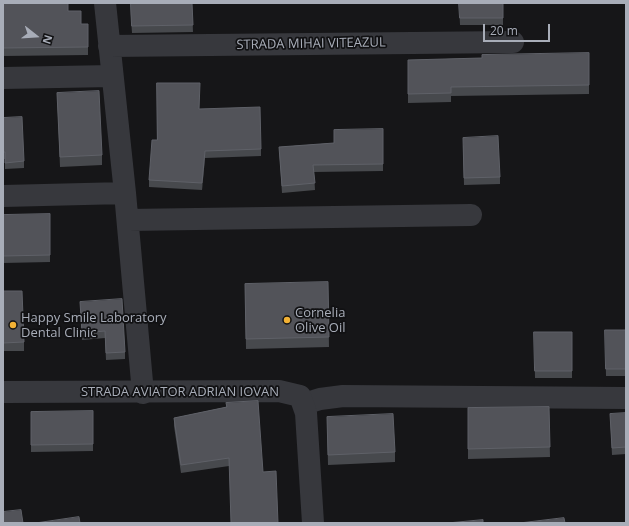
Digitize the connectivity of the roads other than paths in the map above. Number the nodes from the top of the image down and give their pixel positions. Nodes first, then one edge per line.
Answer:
1 (105, 3) edge
2 (513, 42) dead end
3 (109, 46) junction
4 (112, 76) junction
5 (3, 78) edge
6 (126, 194) junction
7 (3, 196) edge
8 (471, 215) dead end
9 (128, 220) junction
10 (3, 392) edge
11 (143, 393) junction
12 (626, 398) edge
13 (304, 404) junction
14 (313, 523) edge

1 - 3 street
2 - 3 street, STRADA MIHAI VITEAZUL
3 - 4 street
4 - 5 street
4 - 6 street
6 - 7 street
6 - 9 street
8 - 9 street
9 - 11 street
10 - 11 street, STRADA AVIATOR ADRIAN IOVAN
11 - 13 street, STRADA AVIATOR ADRIAN IOVAN
12 - 13 street
13 - 14 street

